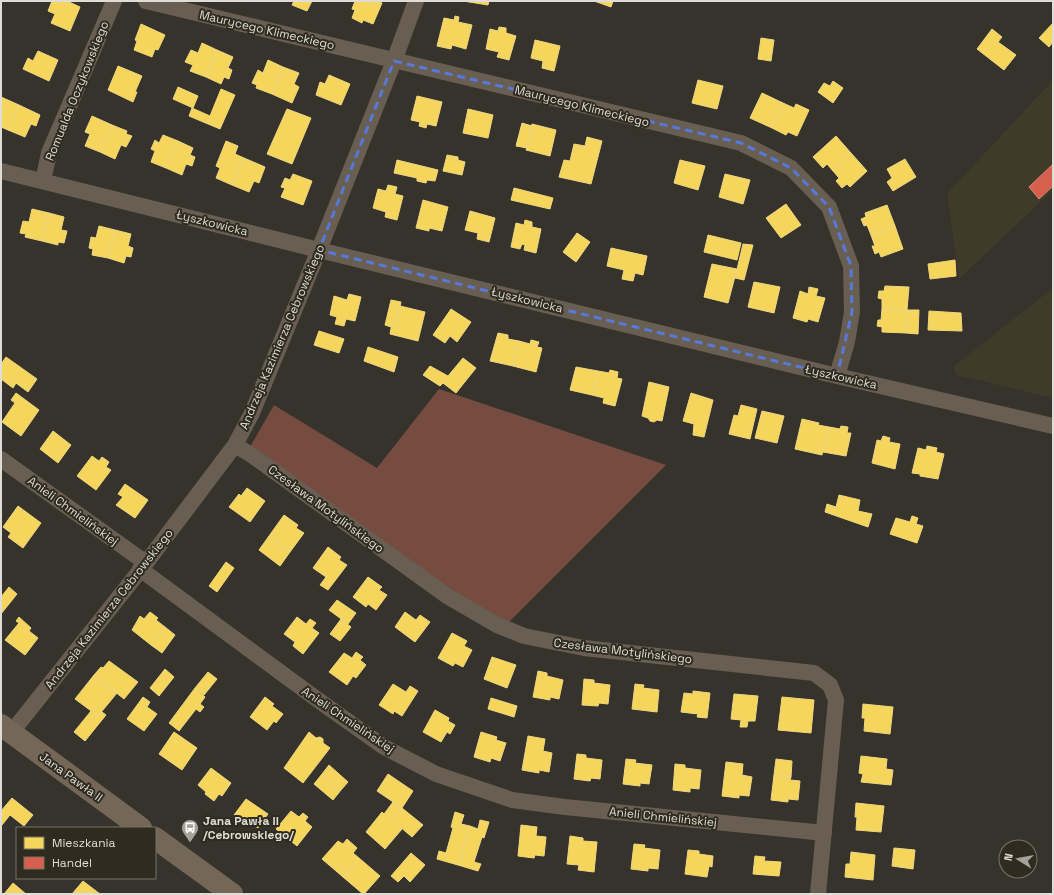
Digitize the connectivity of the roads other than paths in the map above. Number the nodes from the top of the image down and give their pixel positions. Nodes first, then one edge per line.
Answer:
1 (114, 1) edge
2 (146, 1) edge
3 (416, 1) edge
4 (394, 60) junction
5 (1, 171) edge
6 (43, 181) junction
7 (320, 250) junction
8 (837, 376) junction
9 (1053, 426) edge
10 (235, 445) junction
11 (1, 459) edge
12 (143, 566) junction
13 (6, 729) edge
14 (140, 827) edge
15 (824, 833) junction
16 (156, 839) edge
17 (232, 894) edge
18 (818, 894) edge

1 - 6 street, Romualda Oczykowskiego
2 - 4 street, Maurycego Klimeckiego
3 - 4 street, Andrzeja Kazimierza Cebrowskiego
4 - 7 street, Andrzeja Kazimierza Cebrowskiego
4 - 8 street, Maurycego Klimeckiego
5 - 6 street, Łyszkowicka
6 - 7 street, Łyszkowicka
7 - 8 street, Łyszkowicka
7 - 10 street, Andrzeja Kazimierza Cebrowskiego
8 - 9 street, Łyszkowicka
10 - 12 street, Andrzeja Kazimierza Cebrowskiego
10 - 15 street, Czesława Motylińskiego
11 - 12 street, Anieli Chmielińskiej
12 - 13 street, Andrzeja Kazimierza Cebrowskiego
12 - 15 street, Anieli Chmielińskiej
13 - 14 street, Jana Pawła II
15 - 18 street, Czesława Motylińskiego
16 - 17 street

